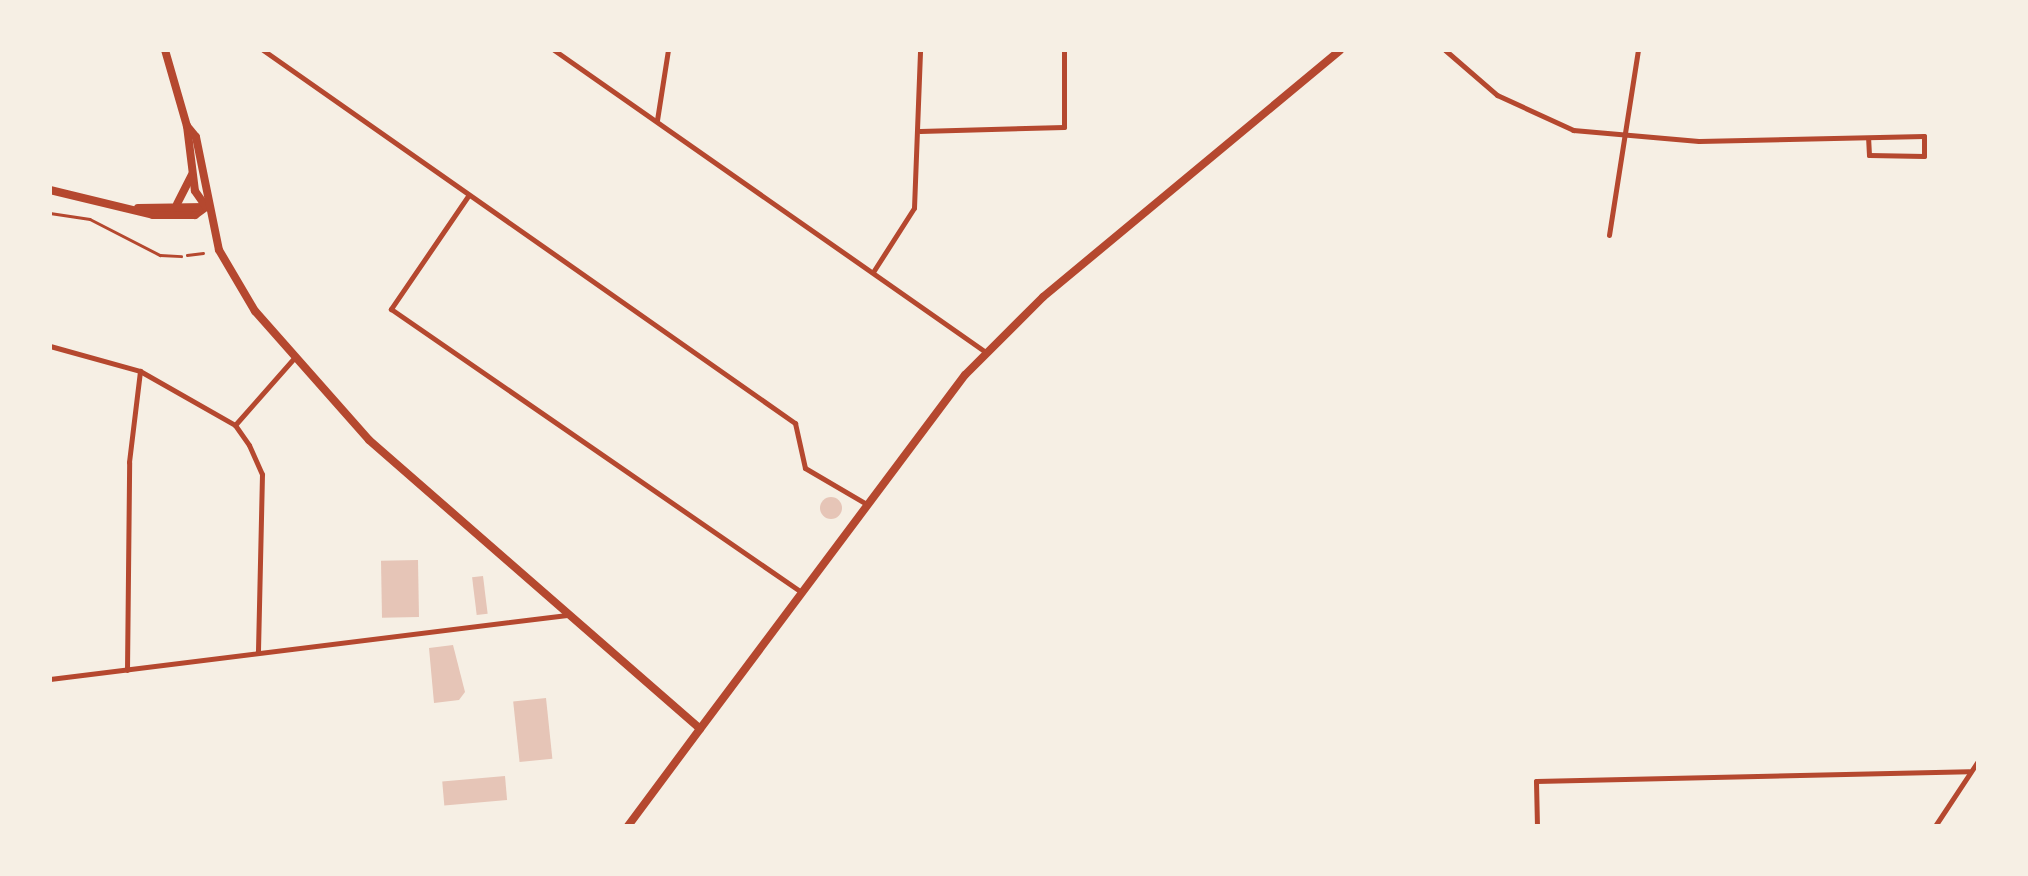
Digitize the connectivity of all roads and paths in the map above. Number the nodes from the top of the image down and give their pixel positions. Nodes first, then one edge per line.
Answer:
1 (165, 50) edge
2 (263, 50) edge
3 (554, 50) edge
4 (668, 50) edge
5 (920, 50) edge
6 (1064, 50) edge
7 (1340, 50) edge
8 (1446, 50) edge
9 (1638, 50) edge
10 (657, 120) junction
11 (187, 126) junction
12 (920, 132) junction
13 (1624, 138) junction
14 (1868, 138) junction
15 (192, 175) junction
16 (50, 190) edge
17 (468, 196) junction
18 (177, 204) junction
19 (206, 207) junction
20 (138, 208) junction
21 (50, 213) edge
22 (1609, 235) dead end
23 (203, 253) dead end
24 (180, 256) joint
25 (873, 272) junction
26 (50, 346) edge
27 (987, 353) junction
28 (295, 357) junction
29 (140, 371) junction
30 (235, 425) junction
31 (864, 503) junction
32 (801, 592) junction
33 (567, 615) junction
34 (258, 652) junction
35 (126, 670) junction
36 (50, 679) edge
37 (700, 729) junction
38 (1978, 760) edge
39 (1969, 771) junction
40 (628, 826) edge
41 (1537, 826) edge
42 (1935, 826) edge

1 - 11 main road
2 - 17 street
3 - 10 street
4 - 10 street
5 - 12 street
6 - 12 street
7 - 27 main road
8 - 13 street
9 - 13 street
10 - 25 street
11 - 15 main road
11 - 19 main road
12 - 25 street
13 - 14 street
13 - 22 street
14 - 14 street
15 - 18 main road
15 - 19 main road
16 - 20 main road
17 - 31 street
17 - 32 street
18 - 19 main road
18 - 20 main road
19 - 20 main road
19 - 28 main road
21 - 24 lane
23 - 24 path
25 - 27 street
26 - 29 street
27 - 31 main road
28 - 30 street
28 - 33 main road
29 - 30 street
29 - 35 street
30 - 34 street
31 - 32 main road
32 - 37 main road
33 - 34 street
33 - 37 main road
34 - 35 street
35 - 36 street
37 - 40 main road
38 - 39 street
39 - 41 street
39 - 42 street

